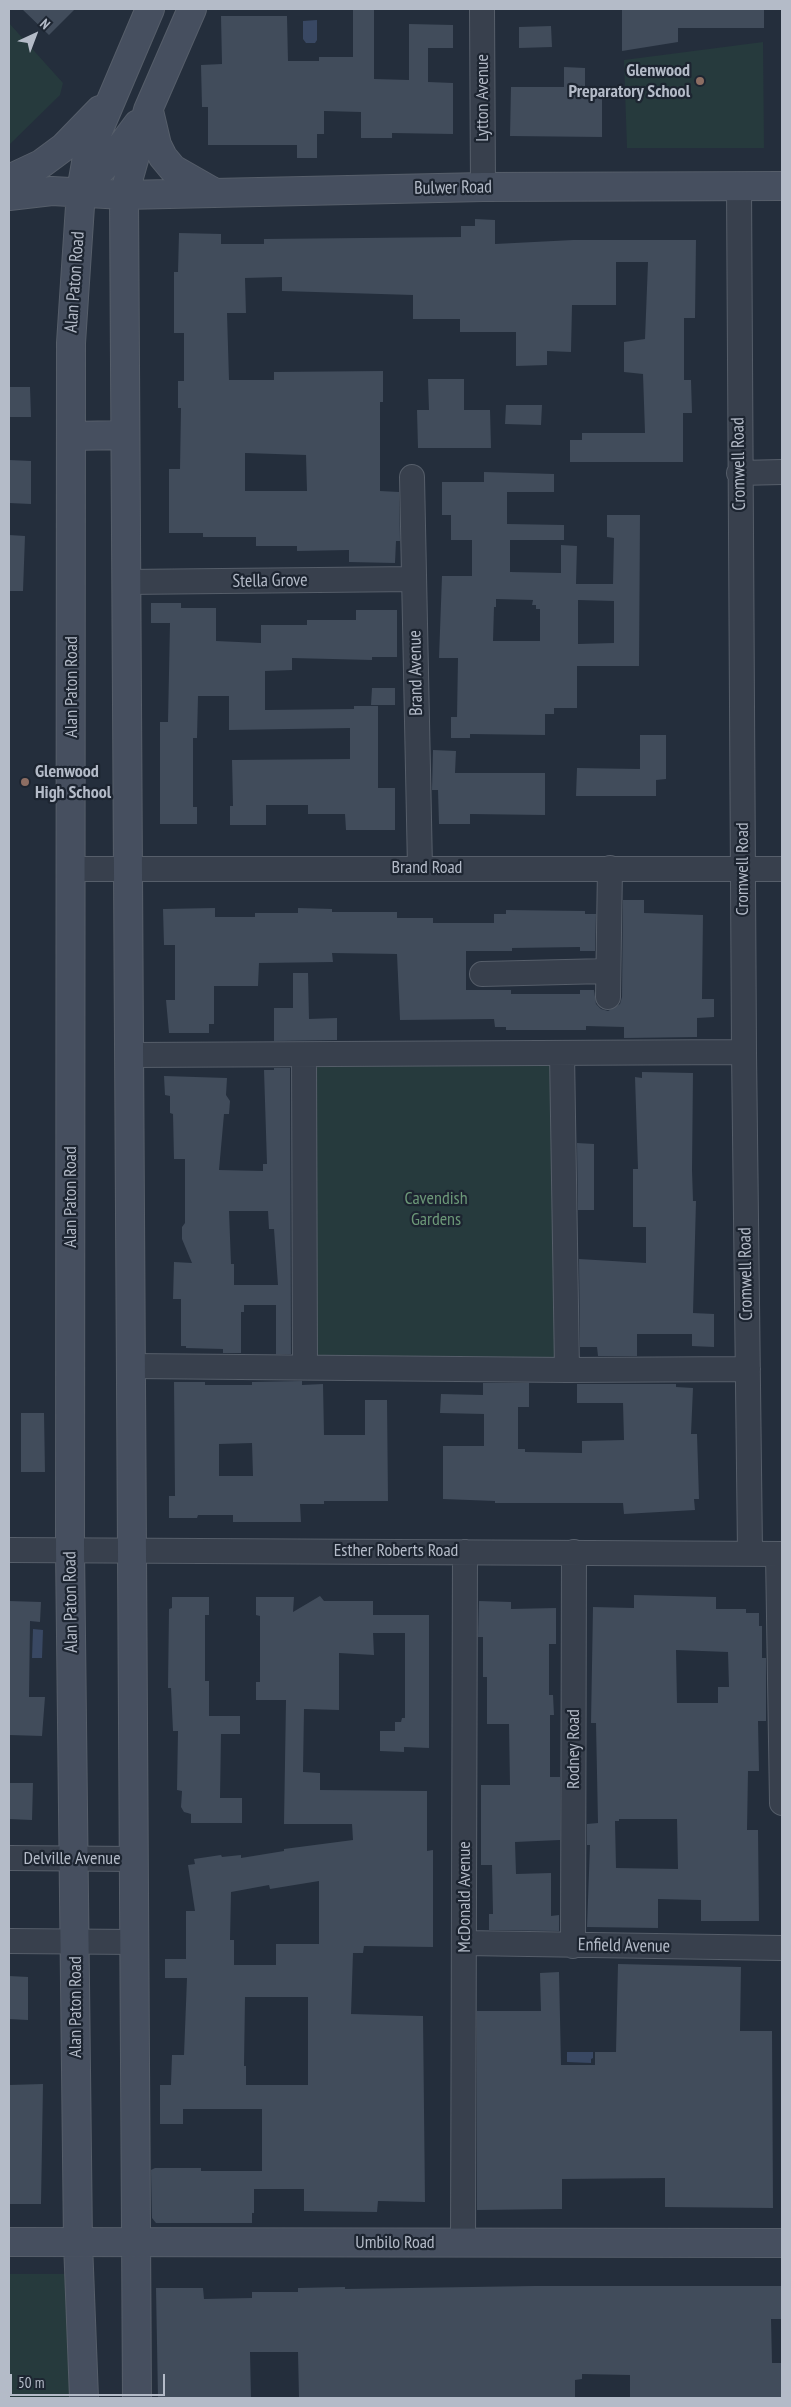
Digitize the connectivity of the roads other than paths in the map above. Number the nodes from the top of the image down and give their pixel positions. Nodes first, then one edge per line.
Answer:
1 (150, 9) edge
2 (192, 9) edge
3 (482, 9) edge
4 (111, 97) junction
5 (148, 110) junction
6 (9, 178) edge
7 (739, 186) junction
8 (782, 186) edge
9 (483, 187) junction
10 (81, 191) junction
11 (215, 193) junction
12 (124, 195) junction
13 (9, 196) edge
14 (71, 436) junction
15 (124, 436) junction
16 (782, 472) edge
17 (739, 473) junction
18 (412, 477) dead end
19 (414, 579) junction
20 (126, 582) junction
21 (128, 868) junction
22 (420, 868) junction
23 (610, 868) junction
24 (744, 868) junction
25 (71, 869) junction
26 (782, 869) edge
27 (607, 971) junction
28 (482, 974) dead end
29 (608, 997) dead end
30 (744, 1052) junction
31 (562, 1053) junction
32 (130, 1055) junction
33 (304, 1055) junction
34 (132, 1366) junction
35 (305, 1367) junction
36 (748, 1369) junction
37 (567, 1370) junction
38 (70, 1549) junction
39 (134, 1549) junction
40 (9, 1550) edge
41 (465, 1552) junction
42 (574, 1552) junction
43 (750, 1552) junction
44 (780, 1554) edge
45 (782, 1803) edge
46 (9, 1858) edge
47 (75, 1859) junction
48 (135, 1859) junction
49 (9, 1941) edge
50 (76, 1941) junction
51 (135, 1942) junction
52 (465, 1943) junction
53 (573, 1946) junction
54 (782, 1948) edge
55 (9, 2242) edge
56 (138, 2242) junction
57 (78, 2243) junction
58 (463, 2243) junction
59 (782, 2243) edge
60 (84, 2398) edge
61 (137, 2398) edge

1 - 4 street, Alan Paton Road
2 - 5 street
3 - 9 street, Lytton Avenue
4 - 6 street
4 - 10 street, Alan Paton Road
5 - 10 street
5 - 11 street
5 - 12 street
7 - 8 street, Bulwer Road
7 - 9 street, Bulwer Road
7 - 17 street, Cromwell Road
9 - 11 street, Bulwer Road
10 - 12 street, Bulwer Road
10 - 13 street, Bulwer Road
10 - 14 street, Alan Paton Road
11 - 12 street, Bulwer Road
12 - 15 street
14 - 15 street
14 - 25 street, Alan Paton Road
15 - 20 street
16 - 17 street
17 - 24 street, Cromwell Road
18 - 19 street, Brand Avenue
19 - 20 street, Stella Grove
19 - 22 street, Brand Avenue
20 - 21 street
21 - 22 street, Brand Road
21 - 25 street, Brand Road
21 - 32 street
22 - 23 street, Brand Road
23 - 24 street, Brand Road
23 - 27 street
24 - 26 street, Brand Road
24 - 30 street, Cromwell Road
25 - 38 street, Alan Paton Road
27 - 28 street
27 - 29 street
30 - 31 street
30 - 36 street, Cromwell Road
31 - 33 street
31 - 37 street
32 - 33 street
32 - 34 street
33 - 35 street
34 - 35 street
34 - 39 street
35 - 37 street
36 - 37 street
36 - 43 street, Cromwell Road
38 - 39 street, Esther Roberts Road
38 - 40 street, Esther Roberts Road
38 - 47 street, Alan Paton Road
39 - 41 street, Esther Roberts Road
39 - 48 street
41 - 42 street, Esther Roberts Road
41 - 52 street, McDonald Avenue
42 - 43 street, Esther Roberts Road
42 - 53 street, Rodney Road
43 - 44 street, Esther Roberts Road
44 - 45 street
46 - 47 street, Delville Avenue
47 - 48 street, Delville Avenue
47 - 50 street, Alan Paton Road
48 - 51 street
49 - 50 street
50 - 51 street
50 - 57 street, Alan Paton Road
51 - 56 street
52 - 53 street, Enfield Avenue
52 - 58 street, McDonald Avenue
53 - 54 street, Enfield Avenue
55 - 57 street, Umbilo Road
56 - 57 street, Umbilo Road
56 - 58 street, Umbilo Road
56 - 61 street
57 - 60 street, Alan Paton Road
58 - 59 street, Umbilo Road

